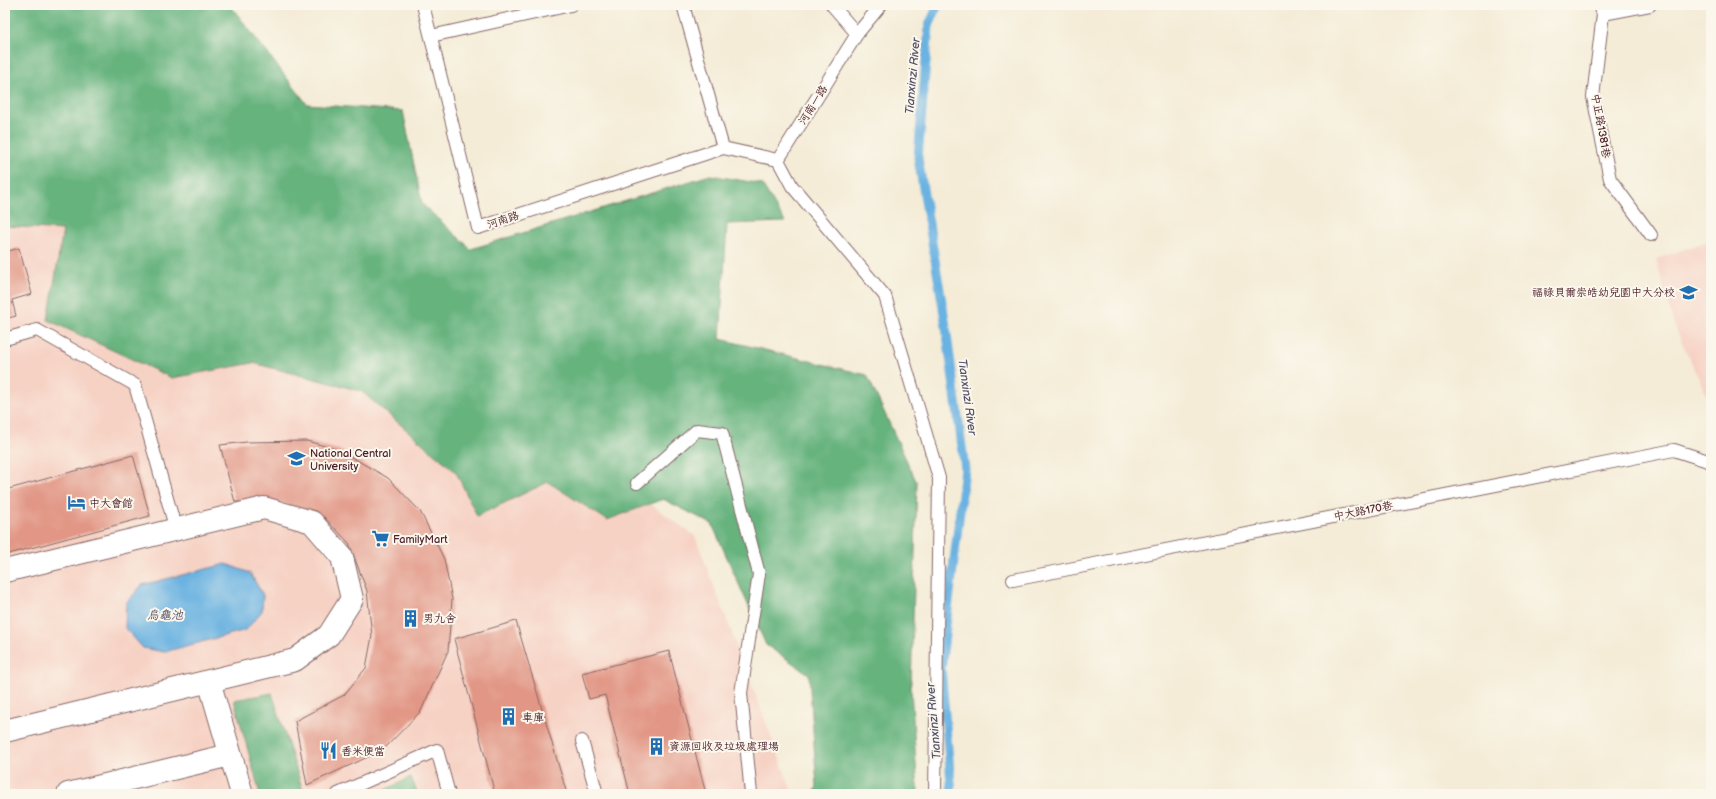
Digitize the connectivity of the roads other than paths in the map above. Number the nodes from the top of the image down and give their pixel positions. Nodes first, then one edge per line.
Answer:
1 (423, 5) edge
2 (571, 5) edge
3 (683, 5) edge
4 (832, 5) edge
5 (881, 5) edge
6 (1650, 5) edge
7 (1602, 9) edge
8 (857, 34) junction
9 (431, 36) junction
10 (723, 148) junction
11 (778, 160) junction
12 (1651, 235) dead end
13 (5, 339) edge
14 (1711, 462) edge
15 (637, 484) dead end
16 (176, 530) junction
17 (5, 571) edge
18 (1013, 580) dead end
19 (209, 681) junction
20 (5, 731) edge
21 (582, 741) dead end
22 (230, 755) junction
23 (68, 794) edge
24 (242, 794) edge
25 (338, 794) edge
26 (449, 794) edge
27 (597, 794) edge
28 (751, 794) edge
29 (935, 794) edge

1 - 9 lane, 河南路
2 - 9 lane
3 - 10 lane
4 - 8 lane
5 - 8 lane, 河南一路
6 - 7 lane
7 - 12 lane, 中正路1381巷
8 - 11 lane, 河南一路
9 - 10 lane, 河南路
10 - 11 lane
11 - 29 lane
13 - 16 lane
14 - 18 lane, 中大路170巷
15 - 28 lane
16 - 17 street
16 - 19 street
19 - 20 street
19 - 22 street
21 - 27 lane
22 - 23 street
22 - 24 street
25 - 26 lane

